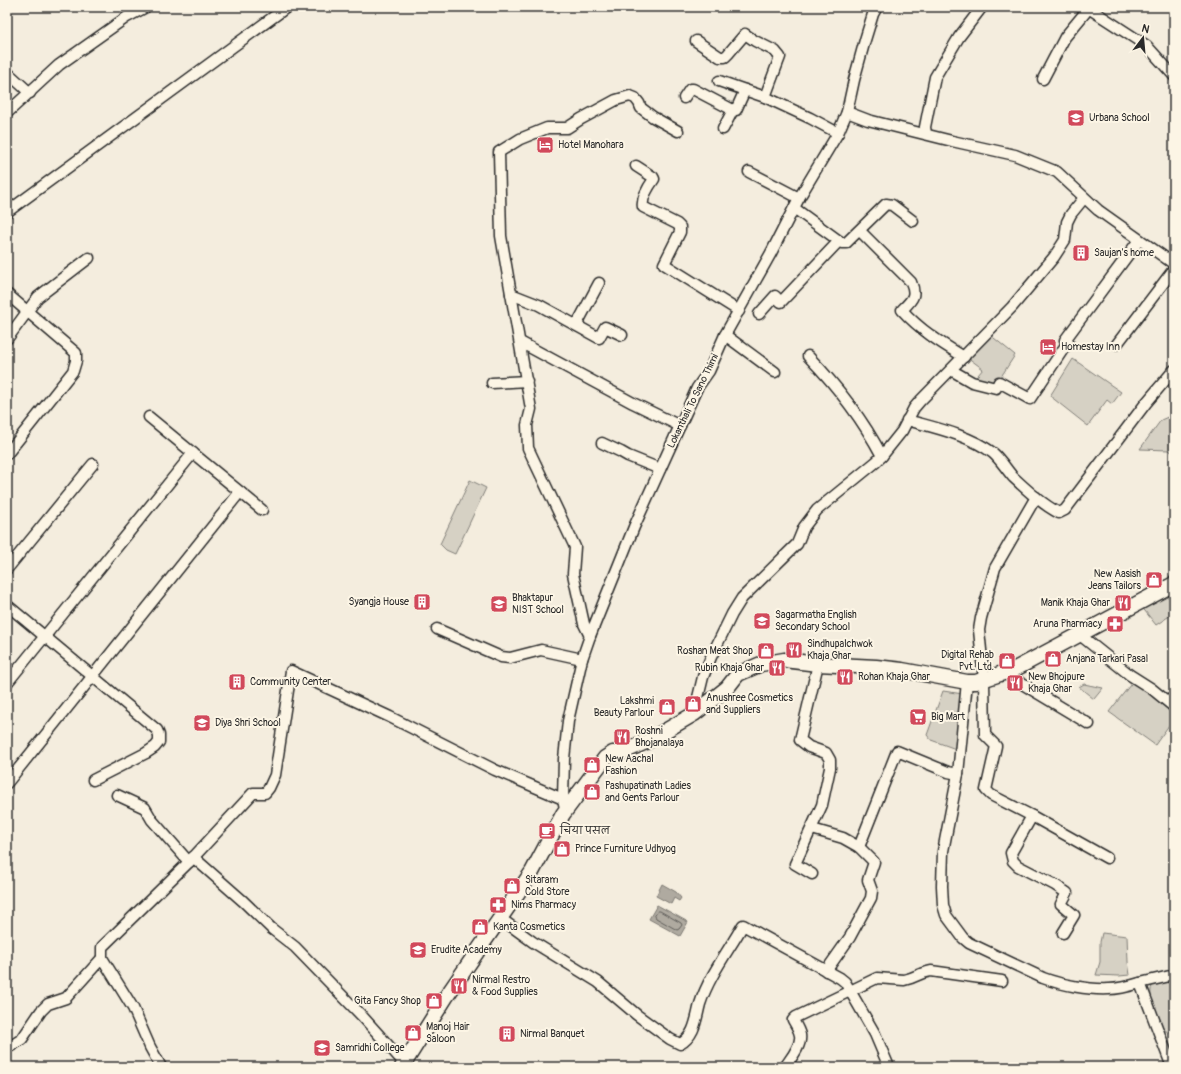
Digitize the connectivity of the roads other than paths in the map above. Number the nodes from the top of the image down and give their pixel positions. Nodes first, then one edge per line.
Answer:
1 (146, 7) edge
2 (287, 7) edge
3 (877, 7) edge
4 (982, 7) edge
5 (1088, 8) edge
6 (696, 40) dead end
7 (7, 72) edge
8 (1174, 76) edge
9 (1043, 79) dead end
10 (719, 81) dead end
11 (745, 90) junction
12 (30, 93) junction
13 (764, 97) junction
14 (684, 98) dead end
15 (733, 110) junction
16 (847, 112) junction
17 (7, 113) edge
18 (723, 129) dead end
19 (678, 131) dead end
20 (838, 133) junction
21 (926, 134) junction
22 (636, 166) dead end
23 (749, 172) dead end
24 (799, 198) junction
25 (1084, 198) junction
26 (794, 208) junction
27 (7, 212) edge
28 (912, 221) dead end
29 (860, 231) junction
30 (1139, 240) junction
31 (839, 241) junction
32 (89, 258) dead end
33 (1174, 264) edge
34 (1174, 269) edge
35 (599, 284) dead end
36 (7, 294) edge
37 (510, 294) junction
38 (739, 311) junction
39 (28, 312) junction
40 (759, 314) dead end
41 (577, 324) junction
42 (622, 335) dead end
43 (725, 335) junction
44 (7, 338) edge
45 (520, 342) junction
46 (1117, 344) dead end
47 (808, 356) dead end
48 (964, 356) junction
49 (951, 370) junction
50 (1174, 370) edge
51 (774, 372) dead end
52 (526, 381) junction
53 (492, 383) dead end
54 (149, 417) dead end
55 (907, 420) junction
56 (680, 426) junction
57 (602, 444) dead end
58 (193, 453) junction
59 (7, 454) edge
60 (882, 456) junction
61 (93, 464) dead end
62 (660, 469) junction
63 (240, 492) junction
64 (1036, 497) junction
65 (262, 510) dead end
66 (7, 569) edge
67 (1174, 584) edge
68 (7, 605) edge
69 (437, 629) dead end
70 (1080, 635) junction
71 (45, 636) junction
72 (590, 636) junction
73 (582, 659) junction
74 (818, 664) junction
75 (1004, 673) junction
76 (93, 677) junction
77 (984, 680) junction
78 (967, 682) junction
79 (7, 683) edge
80 (1174, 707) edge
81 (694, 714) junction
82 (1089, 724) dead end
83 (986, 737) junction
84 (1004, 744) dead end
85 (958, 774) junction
86 (93, 780) dead end
87 (7, 783) edge
88 (117, 796) dead end
89 (564, 799) junction
90 (564, 814) junction
91 (1032, 816) junction
92 (812, 829) junction
93 (859, 847) junction
94 (1107, 858) dead end
95 (191, 860) junction
96 (812, 874) dead end
97 (500, 918) junction
98 (1063, 933) dead end
99 (102, 958) junction
100 (826, 971) junction
101 (1174, 975) edge
102 (1002, 981) dead end
103 (1140, 983) junction
104 (851, 991) junction
105 (11, 1046) dead end
106 (403, 1066) edge
107 (161, 1067) edge
108 (784, 1067) edge
109 (889, 1067) edge
110 (1172, 1067) edge

1 - 12 street
2 - 27 street
3 - 16 street, Lokanthali To Sano Thimi
4 - 21 street
5 - 8 street
5 - 9 street
6 - 13 street
7 - 12 street
10 - 11 street
11 - 13 street
11 - 15 street
12 - 17 street
13 - 20 street
14 - 15 street
15 - 18 street
16 - 20 street, Lokanthali To Sano Thimi
16 - 21 street
19 - 37 street
20 - 24 street, Lokanthali To Sano Thimi
21 - 25 street
22 - 38 street
23 - 24 street
24 - 26 street, Lokanthali To Sano Thimi
25 - 30 street
25 - 48 street
26 - 31 street
26 - 38 street, Lokanthali To Sano Thimi
28 - 29 street
29 - 31 street
29 - 48 street
30 - 33 street
30 - 49 street
31 - 40 street
32 - 39 street
34 - 46 street
35 - 41 street
36 - 39 street
37 - 41 street
37 - 45 street
38 - 43 street, Lokanthali To Sano Thimi
39 - 44 street
39 - 59 street
41 - 42 street
43 - 51 street
43 - 56 street, Lokanthali To Sano Thimi
45 - 52 street
45 - 56 street
47 - 60 street
48 - 49 street
49 - 55 street
50 - 64 street
52 - 53 street
52 - 72 street
54 - 58 street
55 - 60 street
55 - 64 street
56 - 62 street, Lokanthali To Sano Thimi
57 - 62 street
58 - 63 street
58 - 71 street
60 - 81 street
61 - 66 street
62 - 72 street, Lokanthali To Sano Thimi
63 - 65 street
63 - 76 street
64 - 77 street
67 - 70 main road
68 - 71 street
69 - 73 street
70 - 75 main road
70 - 80 street
71 - 76 street
71 - 79 street
72 - 73 street, Lokanthali To Sano Thimi
73 - 89 street, Lokanthali To Sano Thimi
74 - 78 main road
74 - 81 main road
74 - 92 street
75 - 77 main road
75 - 82 street
76 - 86 street
76 - 87 street
77 - 78 main road
77 - 83 street
78 - 85 street
81 - 90 main road
83 - 84 street
83 - 91 street
85 - 93 street
85 - 103 street
88 - 95 street
89 - 90 street, Lokanthali To Sano Thimi
89 - 95 street
90 - 97 main road
91 - 94 street
91 - 98 street
92 - 93 street
92 - 96 street
93 - 100 street
95 - 99 street
95 - 106 street
97 - 100 street
97 - 106 main road
99 - 105 street
99 - 107 street
100 - 104 street
101 - 103 street
102 - 104 street
103 - 110 street
104 - 108 street
104 - 109 street

